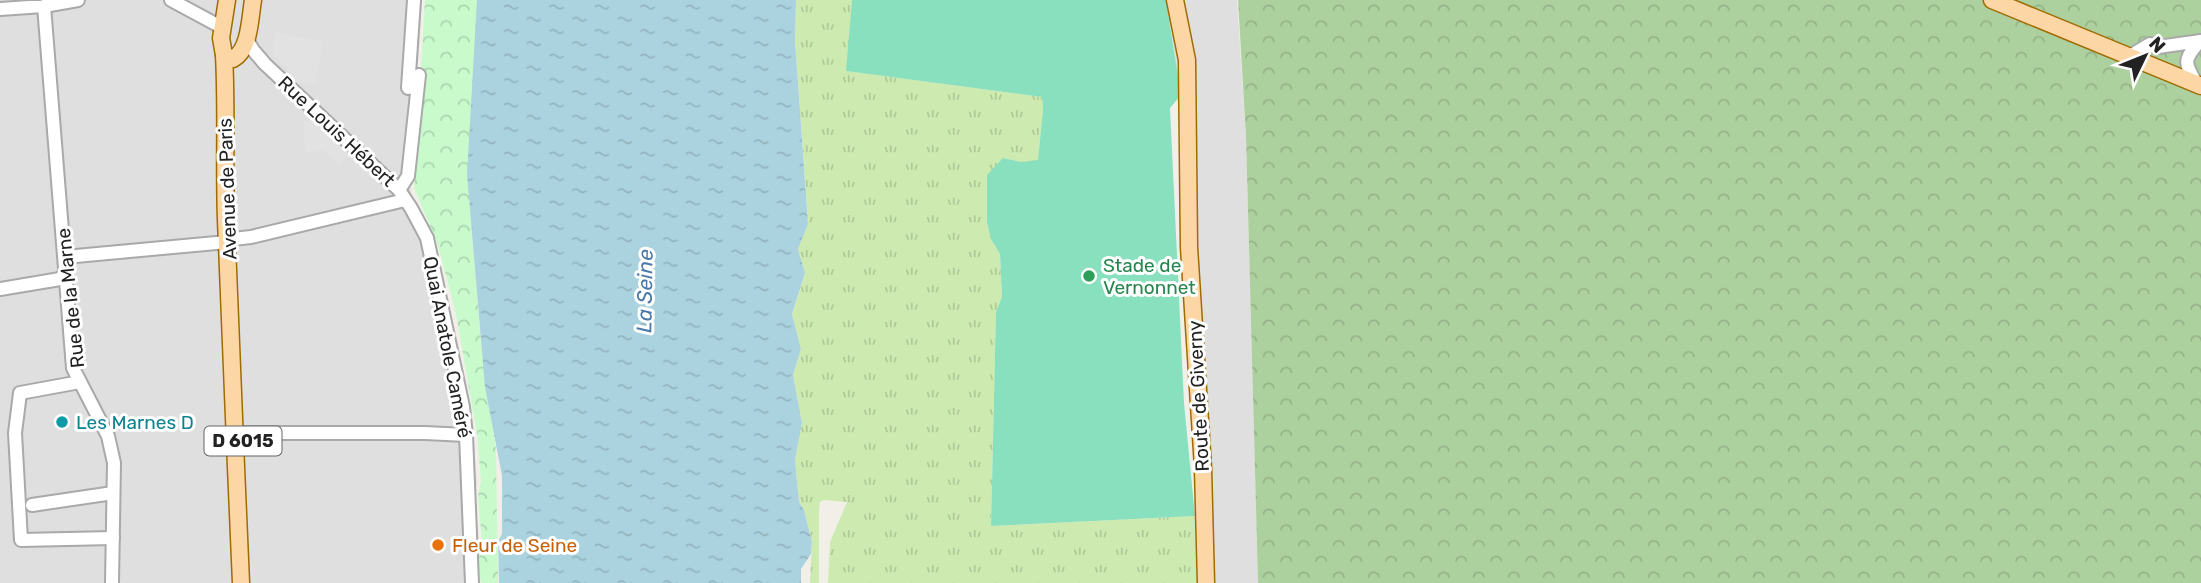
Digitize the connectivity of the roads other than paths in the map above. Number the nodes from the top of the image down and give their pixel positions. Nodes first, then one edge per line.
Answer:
1 (78, 0) edge
2 (171, 0) edge
3 (227, 0) edge
4 (253, 0) edge
5 (414, 0) edge
6 (1175, 0) edge
7 (1992, 0) edge
8 (44, 6) junction
9 (0, 9) edge
10 (223, 28) junction
11 (246, 38) junction
12 (2200, 41) edge
13 (2158, 47) junction
14 (230, 56) junction
15 (2130, 56) junction
16 (265, 64) junction
17 (2148, 64) junction
18 (2199, 85) edge
19 (402, 195) junction
20 (227, 242) junction
21 (65, 257) junction
22 (66, 272) junction
23 (0, 289) edge
24 (80, 382) junction
25 (239, 433) junction
26 (466, 435) junction
27 (113, 493) junction
28 (32, 505) dead end
29 (113, 538) junction
30 (112, 583) edge
31 (241, 583) edge
32 (249, 583) edge
33 (472, 583) edge
34 (1206, 583) edge

1 - 8 street
2 - 10 street
3 - 10 main road, D 6015
4 - 11 main road
5 - 19 street
6 - 34 main road, Route de Giverny
7 - 15 main road
8 - 9 street
8 - 21 street, Rue de la Marne
10 - 14 main road, D 6015
11 - 14 main road
11 - 16 street, Rue Louis Hébert
12 - 13 street
12 - 18 street
13 - 15 street
13 - 17 street
14 - 16 street, Rue Louis Hébert
14 - 20 main road, Avenue de Paris / D 6015
15 - 17 main road
16 - 19 street, Rue Louis Hébert
17 - 18 main road
19 - 20 street
19 - 26 street, Quai Anatole Caméré
20 - 21 street
20 - 25 main road, Avenue de Paris / D 6015
21 - 22 street, Rue de la Marne
22 - 23 street
22 - 24 street, Rue de la Marne
24 - 27 street, Rue de la Marne
24 - 29 street
25 - 26 street
25 - 31 main road, Avenue de Paris / D 6015
25 - 32 main road, Avenue de Paris / D 6015
26 - 33 street, Quai Anatole Caméré
27 - 28 street
27 - 29 street, Rue de la Marne
29 - 30 street, Rue de la Marne

